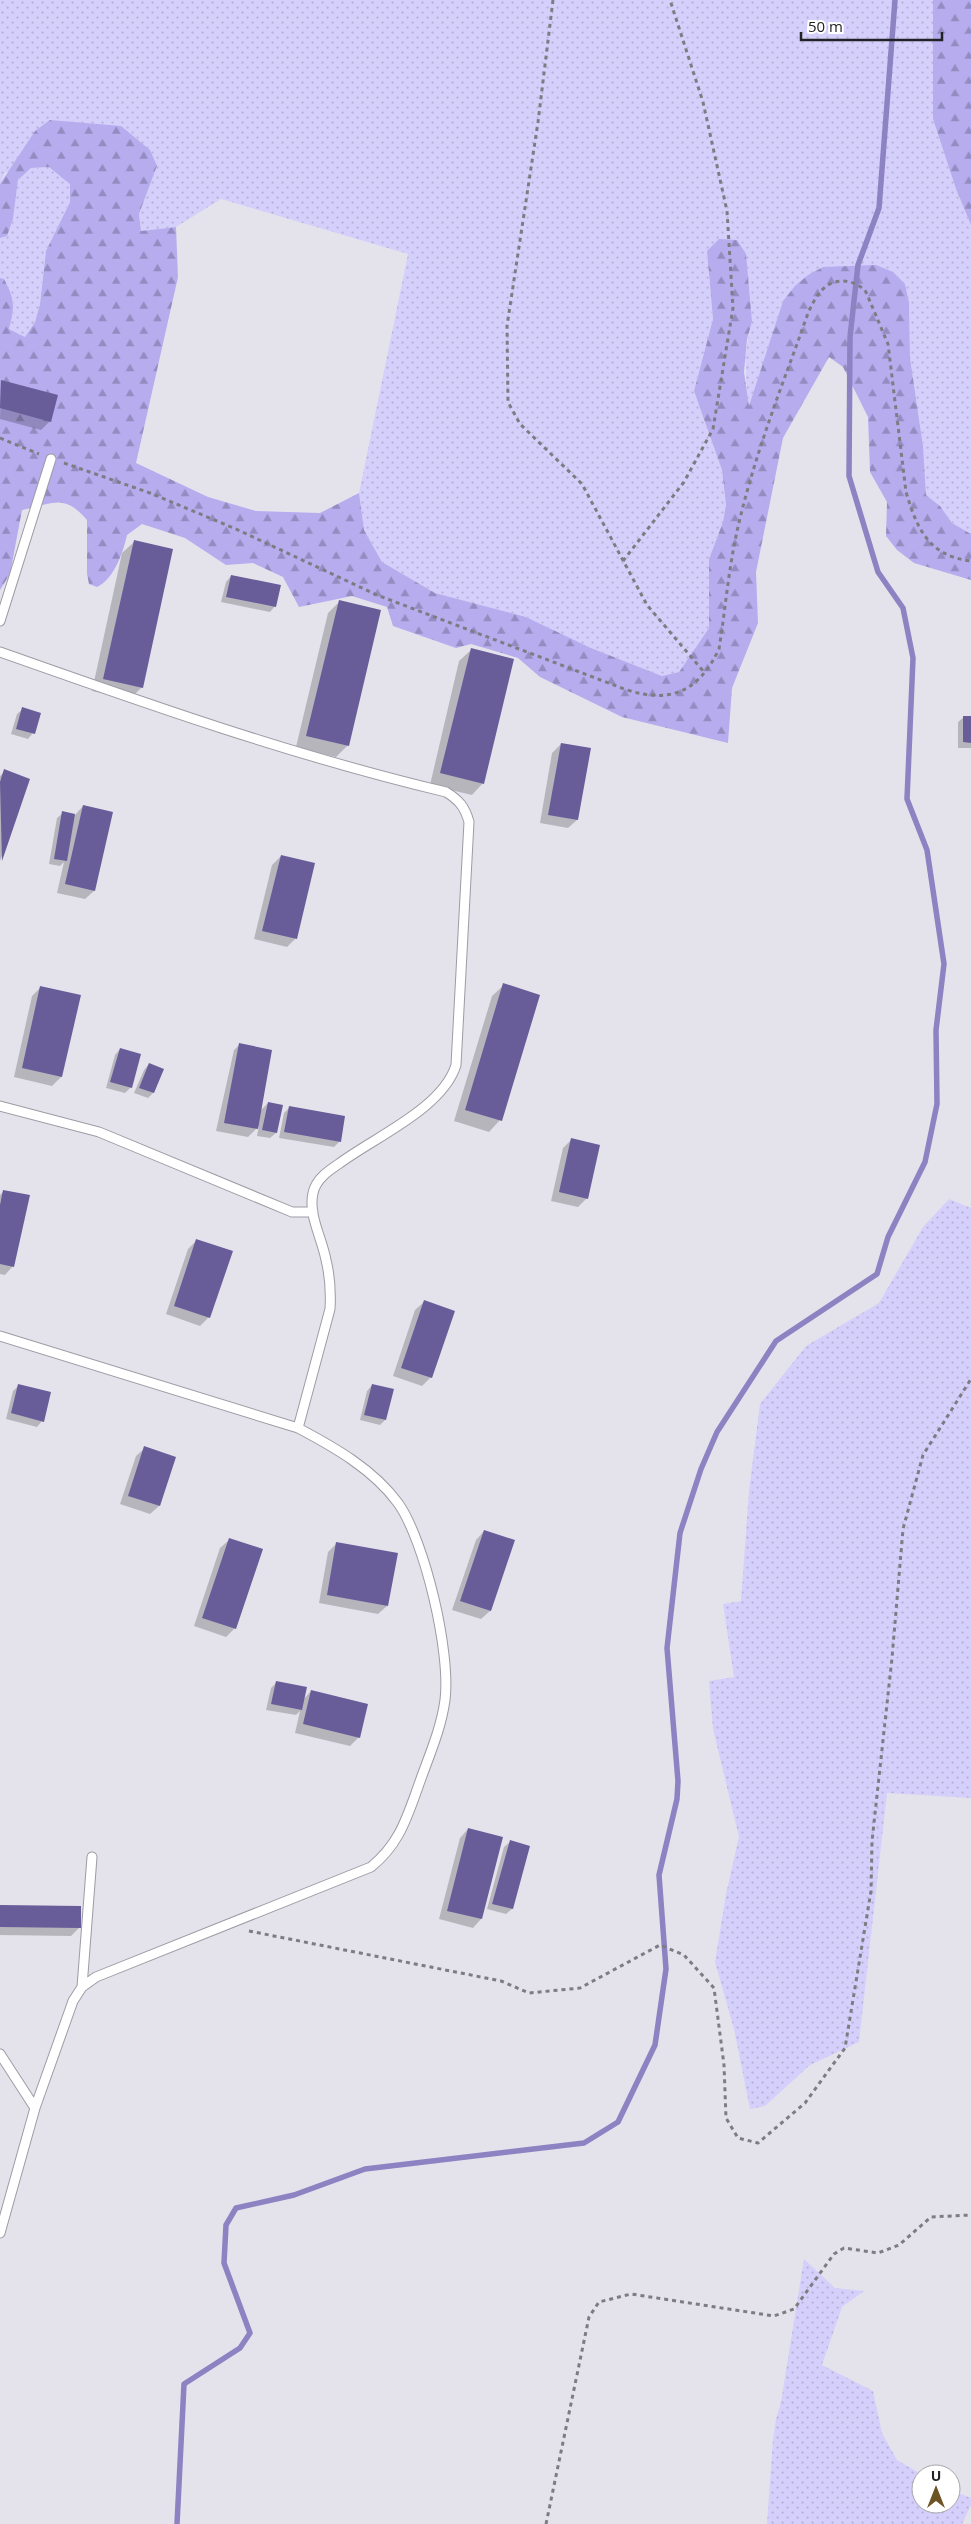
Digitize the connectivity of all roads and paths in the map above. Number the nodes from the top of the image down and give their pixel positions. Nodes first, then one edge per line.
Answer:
1 (553, 0) edge
2 (670, 0) edge
3 (0, 438) edge
4 (50, 459) junction
5 (623, 561) junction
6 (971, 561) edge
7 (0, 621) edge
8 (0, 652) edge
9 (704, 672) junction
10 (0, 1106) edge
11 (313, 1212) junction
12 (0, 1336) edge
13 (971, 1379) edge
14 (298, 1428) junction
15 (92, 1858) dead end
16 (226, 1927) junction
17 (82, 1988) junction
18 (0, 2054) edge
19 (35, 2108) junction
20 (3, 2214) edge
21 (971, 2215) edge
22 (0, 2233) edge
23 (546, 2524) edge

1 - 5 path
2 - 5 path
3 - 4 path
4 - 7 lane
4 - 9 path
5 - 9 path
6 - 9 path
8 - 11 lane
10 - 11 lane
11 - 14 lane
12 - 14 lane
13 - 16 path
14 - 16 lane
15 - 17 lane
16 - 17 lane
17 - 19 lane
18 - 19 lane
19 - 20 lane
20 - 22 lane
21 - 23 path

